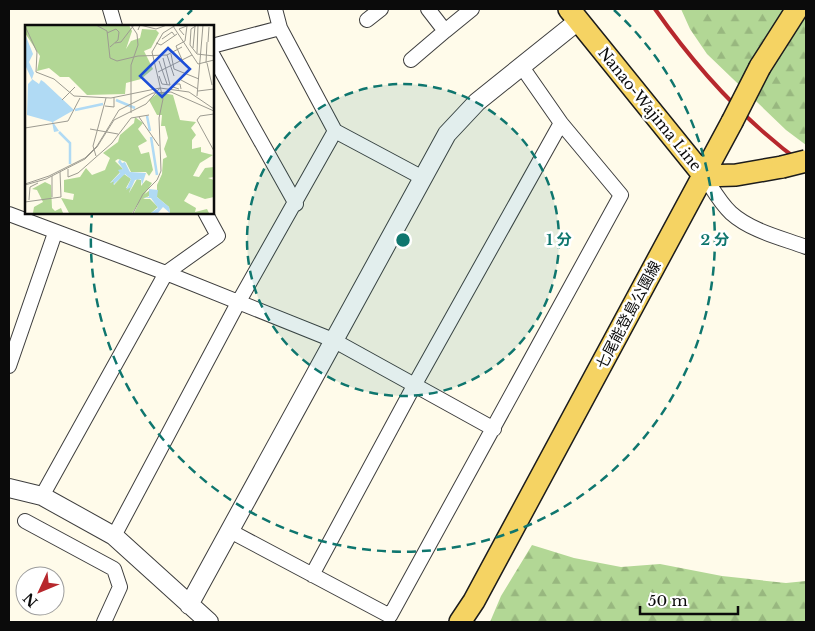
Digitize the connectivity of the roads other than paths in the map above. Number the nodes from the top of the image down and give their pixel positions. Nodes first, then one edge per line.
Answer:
1 (110, 9) edge
2 (275, 9) edge
3 (381, 9) edge
4 (428, 9) edge
5 (472, 9) edge
6 (798, 9) edge
7 (573, 15) edge
8 (367, 20) dead end
9 (115, 25) edge
10 (280, 28) junction
11 (444, 31) junction
12 (214, 45) edge
13 (214, 58) edge
14 (411, 60) dead end
15 (522, 67) junction
16 (561, 122) junction
17 (335, 131) junction
18 (806, 161) edge
19 (704, 176) junction
20 (423, 178) junction
21 (296, 204) junction
22 (9, 214) edge
23 (206, 214) edge
24 (55, 233) junction
25 (806, 248) edge
26 (166, 273) junction
27 (238, 303) junction
28 (333, 340) junction
29 (9, 366) edge
30 (415, 384) junction
31 (494, 429) junction
32 (9, 488) edge
33 (42, 496) junction
34 (25, 521) dead end
35 (230, 531) junction
36 (114, 536) junction
37 (312, 575) junction
38 (189, 605) junction
39 (104, 622) edge
40 (209, 622) edge
41 (460, 622) edge

1 - 9 street
2 - 10 street
3 - 8 street
4 - 11 street
5 - 11 street
6 - 19 main road, 七尾能登島公園線, bridge
7 - 15 street
7 - 19 main road, Nanao-Wajima Line
10 - 12 street
10 - 17 street
11 - 14 street
13 - 21 street
15 - 16 street
15 - 20 street
16 - 30 street
16 - 31 street
17 - 20 street
17 - 21 street
18 - 19 main road, Nanao-Wajima Line, bridge
19 - 25 street
19 - 41 main road, 七尾能登島公園線
20 - 28 street
21 - 27 street
22 - 24 street
23 - 26 street
24 - 26 street
24 - 29 street
26 - 27 street
26 - 33 street
27 - 28 street
27 - 36 street
28 - 30 street
28 - 35 street
30 - 31 street
30 - 37 street
31 - 37 street
32 - 33 street
33 - 36 street
34 - 39 street
35 - 37 street
35 - 38 street
36 - 38 street
38 - 40 street

